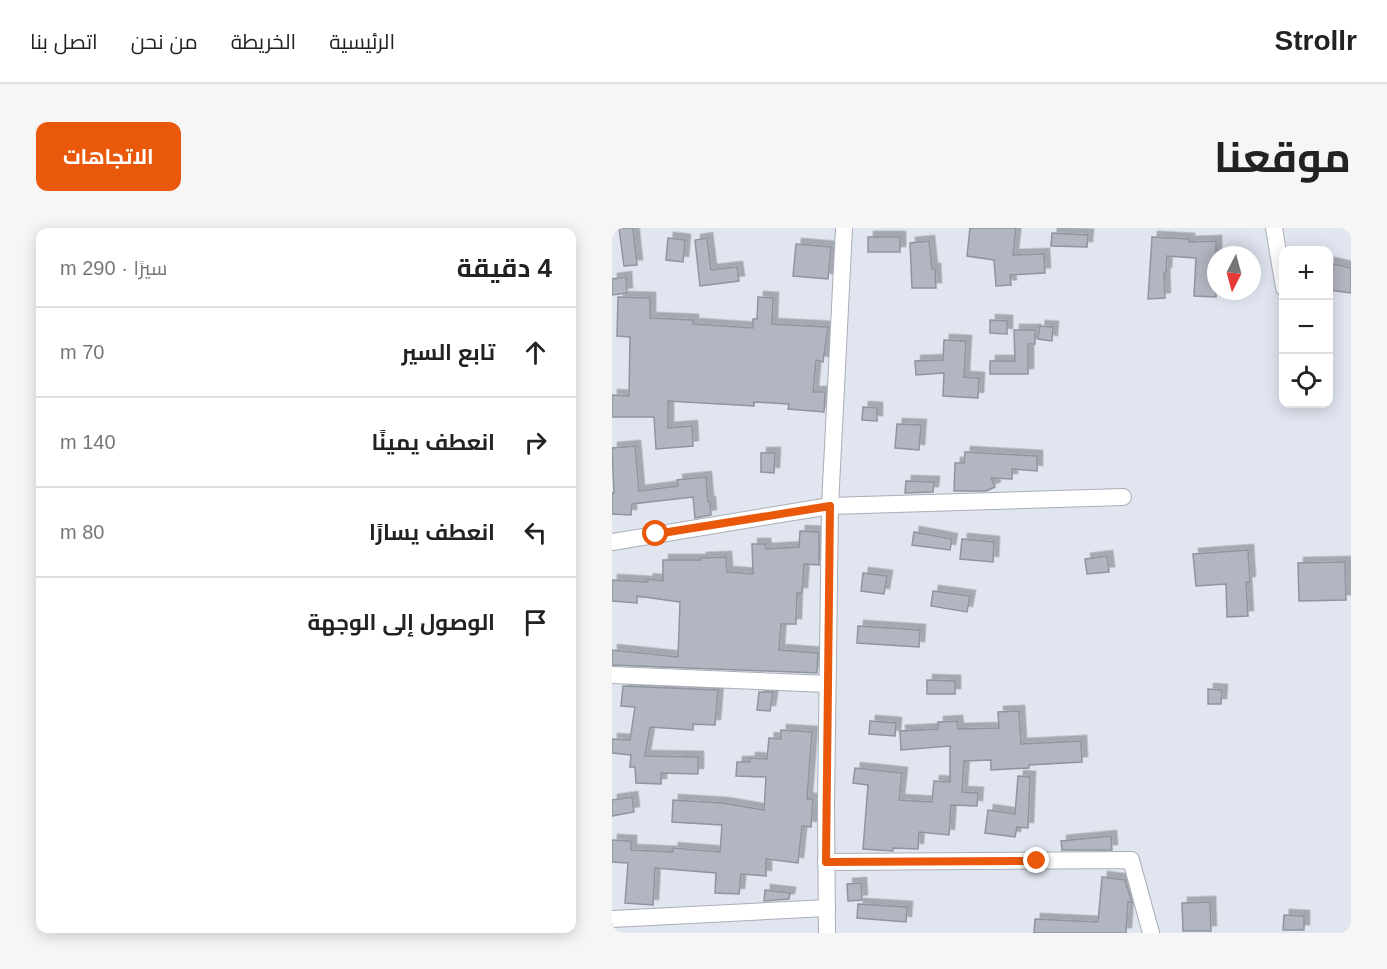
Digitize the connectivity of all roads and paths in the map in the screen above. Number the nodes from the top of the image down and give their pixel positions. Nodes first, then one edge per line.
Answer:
1 (844, 228) edge
2 (1274, 228) edge
3 (1279, 258) edge
4 (1123, 497) dead end
5 (830, 506) junction
6 (612, 542) edge
7 (612, 675) edge
8 (827, 684) junction
9 (826, 862) junction
10 (827, 908) junction
11 (612, 919) edge
12 (827, 933) edge
13 (1150, 933) edge

1 - 5 street
2 - 3 street
4 - 5 street
5 - 6 street
5 - 8 street
7 - 8 street
8 - 9 street
9 - 10 street
9 - 13 street
10 - 11 street
10 - 12 street

